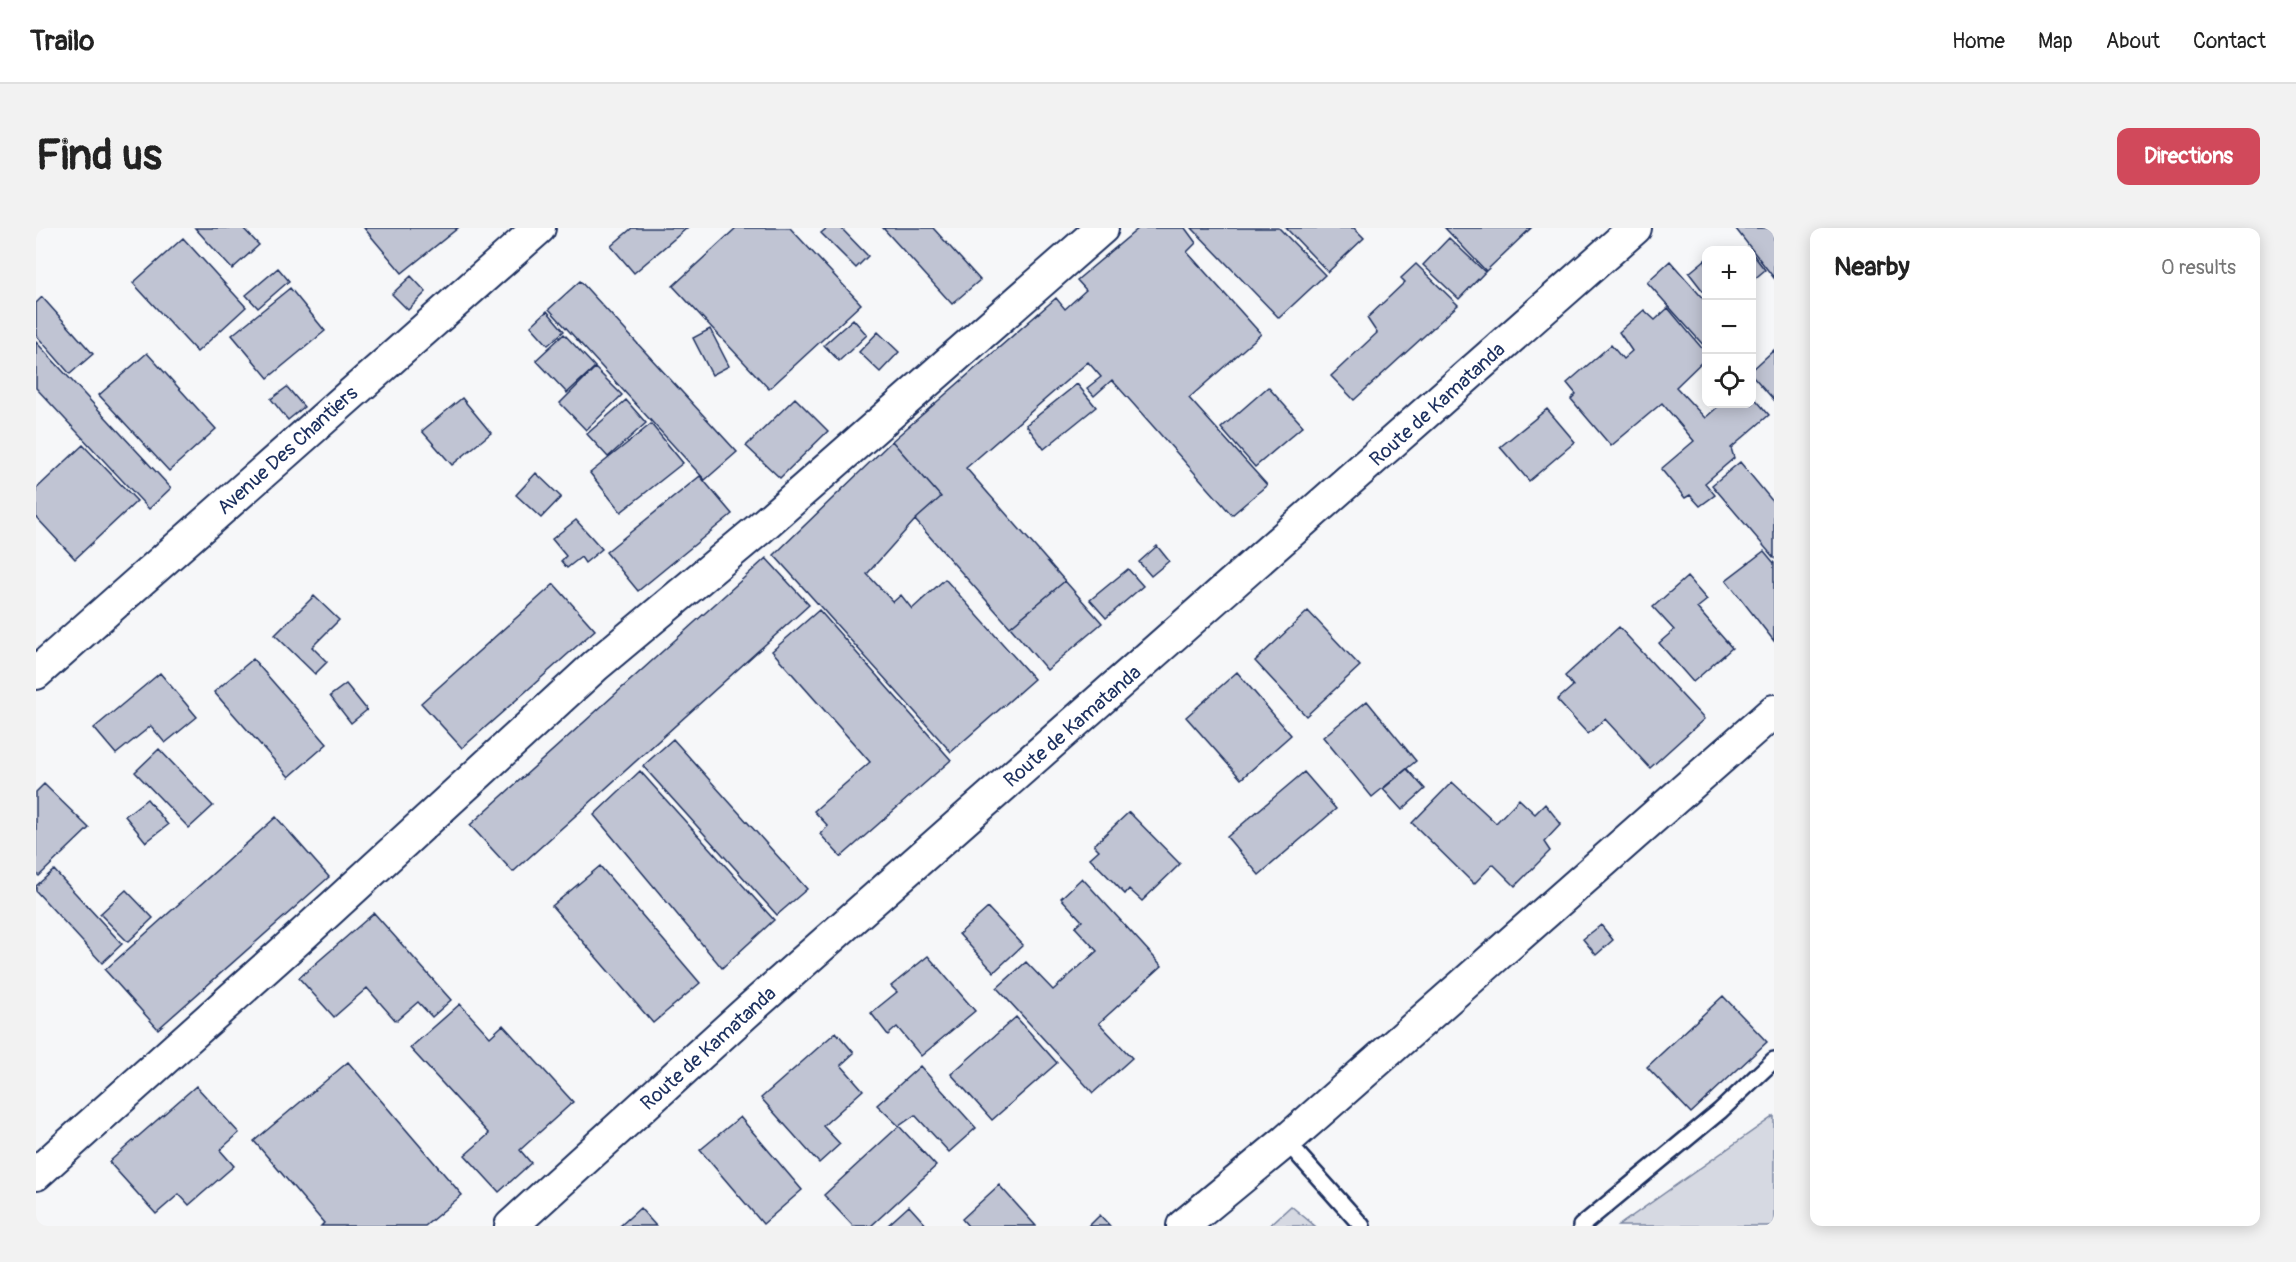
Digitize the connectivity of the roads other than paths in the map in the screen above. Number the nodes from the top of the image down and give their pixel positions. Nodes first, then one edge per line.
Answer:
1 (539, 228) edge
2 (1102, 228) edge
3 (1635, 228) edge
4 (36, 673) edge
5 (1774, 711) edge
6 (1774, 1060) edge
7 (1286, 1141) junction
8 (36, 1174) edge
9 (511, 1226) edge
10 (1183, 1226) edge
11 (1362, 1226) edge
12 (1581, 1226) edge

1 - 4 street, Avenue Des Chantiers
2 - 8 street
3 - 9 street, Route de Kamatanda
5 - 7 street
6 - 12 lane
7 - 10 street
7 - 11 lane

